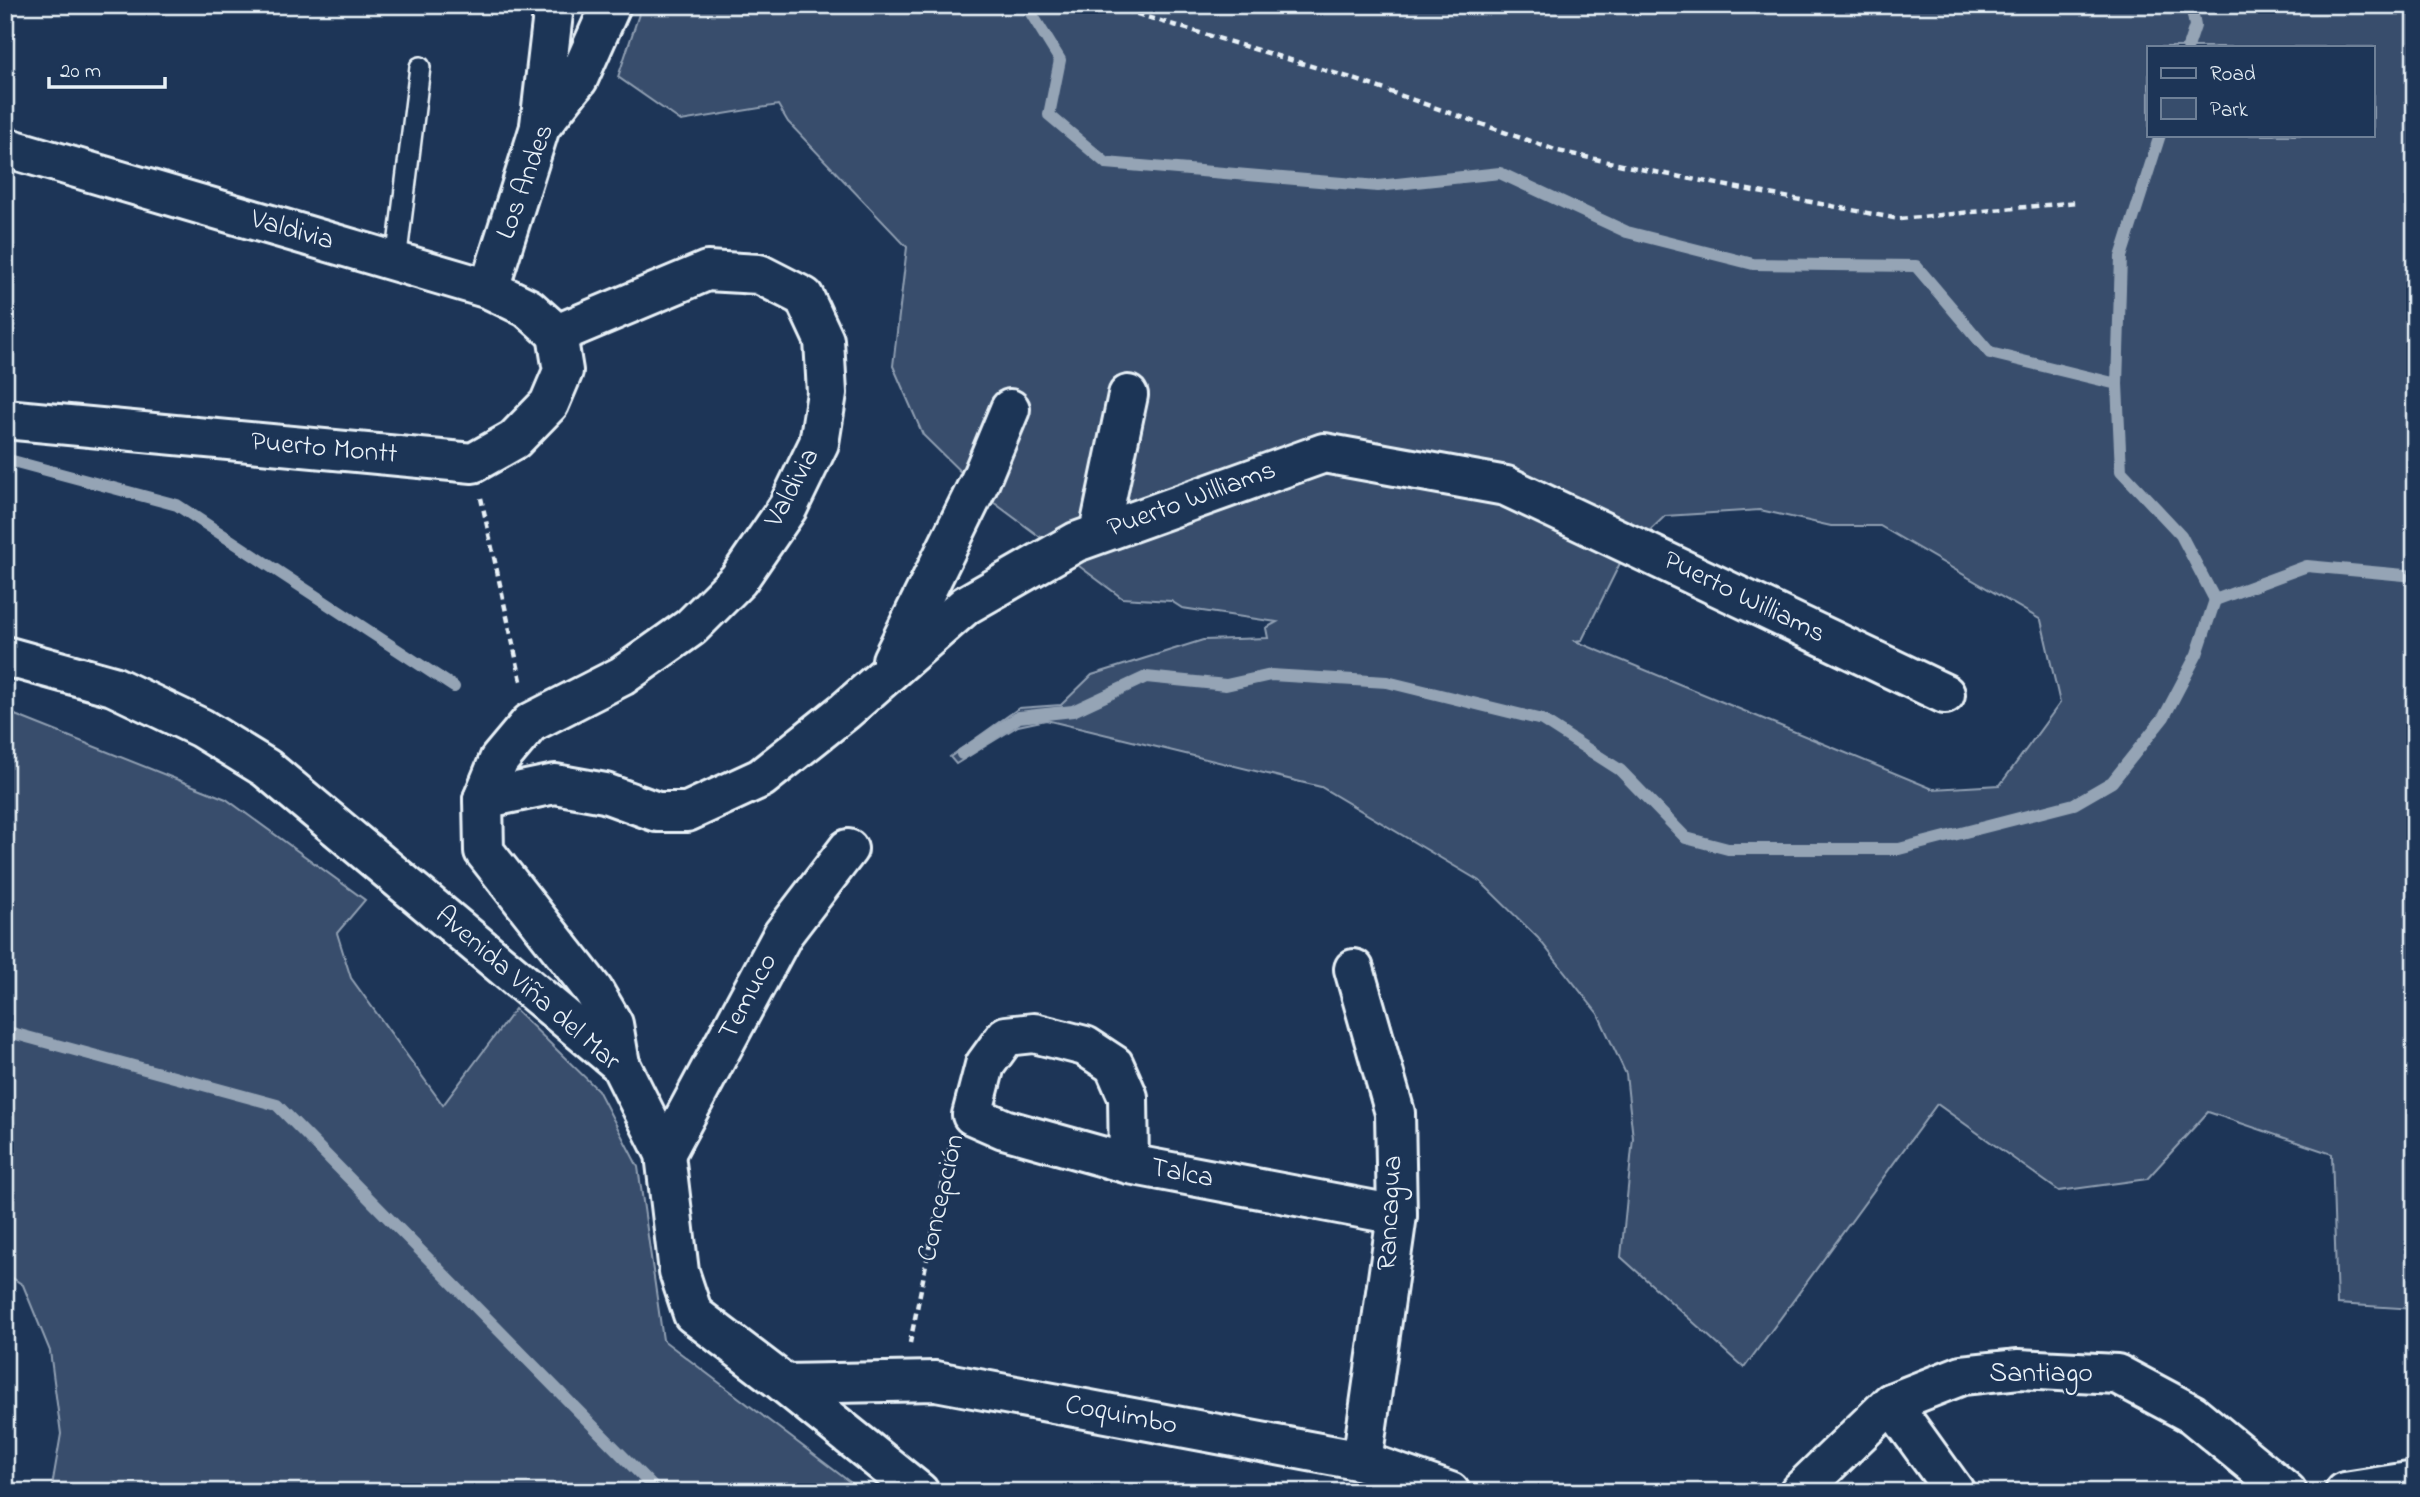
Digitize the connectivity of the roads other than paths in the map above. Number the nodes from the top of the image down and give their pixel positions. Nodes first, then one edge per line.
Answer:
1 (554, 5) edge
2 (611, 5) edge
3 (419, 67) dead end
4 (540, 127) junction
5 (5, 147) edge
6 (396, 262) junction
7 (489, 289) junction
8 (557, 334) junction
9 (1128, 395) dead end
10 (1010, 409) dead end
11 (5, 419) edge
12 (1099, 533) junction
13 (5, 656) edge
14 (883, 678) junction
15 (1945, 694) dead end
16 (483, 799) junction
17 (848, 849) dead end
18 (1354, 969) dead end
19 (620, 1064) junction
20 (972, 1115) joint
21 (664, 1154) junction
22 (1129, 1164) junction
23 (1397, 1215) junction
24 (785, 1384) junction
25 (1891, 1403) junction
26 (1362, 1461) junction
27 (2415, 1481) edge
28 (919, 1492) edge
29 (1450, 1492) edge
30 (1799, 1492) edge
31 (1955, 1492) edge
32 (2287, 1492) edge
33 (2345, 1492) edge

1 - 4 street
2 - 4 street, Los Andes
3 - 6 lane
4 - 7 street, Los Andes
5 - 6 street, Valdivia
6 - 7 street, Valdivia
7 - 8 street, Valdivia
8 - 11 street, Puerto Montt
8 - 16 street, Valdivia
9 - 12 street
10 - 14 street
12 - 14 street, Puerto Williams
12 - 15 street, Puerto Williams
13 - 19 street, Avenida Viña del Mar
14 - 16 street, Puerto Williams
16 - 19 street, Valdivia
17 - 21 street, Temuco
18 - 23 street, Rancagua
19 - 21 street, Avenida Viña del Mar
20 - 22 street, Talca
20 - 22 street, Concepción
21 - 24 street, Avenida Viña del Mar
22 - 23 street, Talca
23 - 26 street, Rancagua
24 - 26 street, Coquimbo
24 - 28 street, Avenida Viña del Mar
25 - 30 street, Santiago
25 - 31 street
25 - 32 street, Santiago
26 - 29 street, Coquimbo
27 - 33 street

